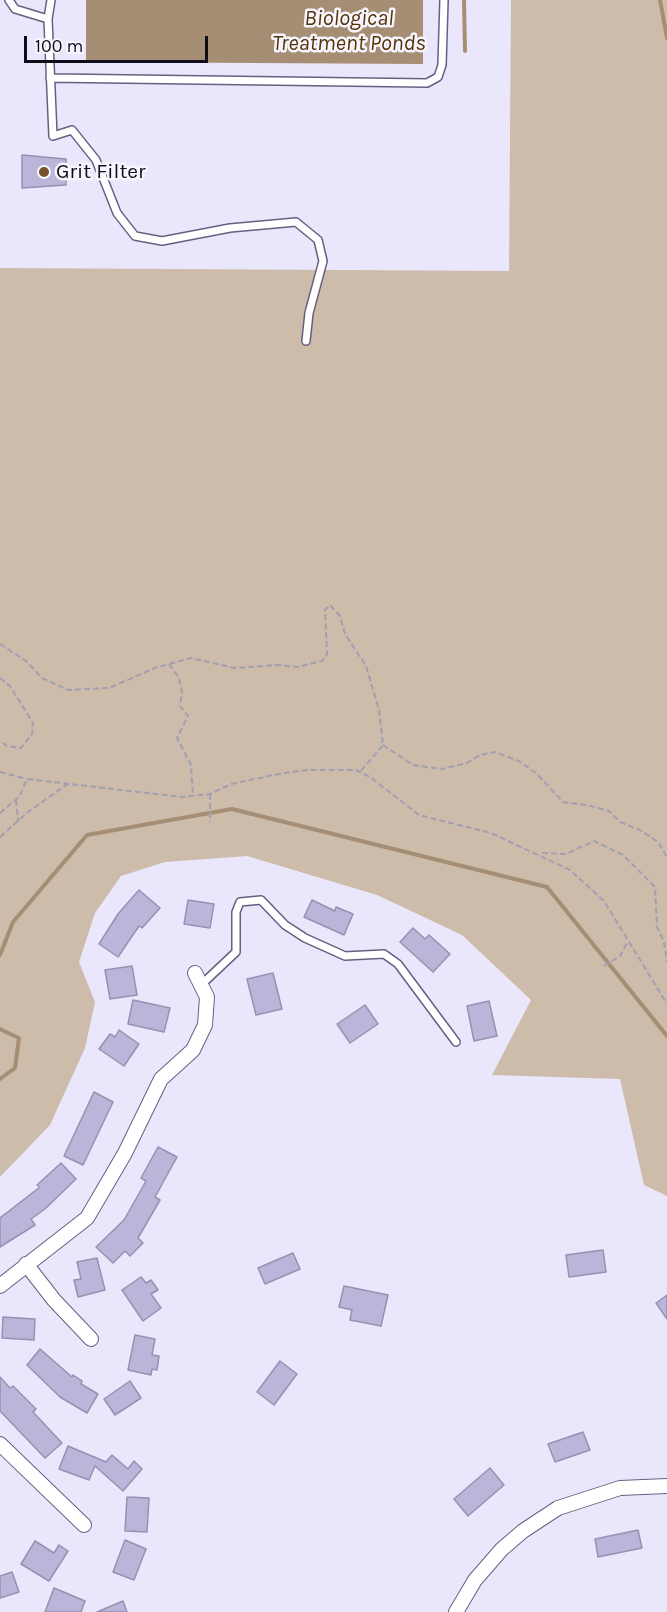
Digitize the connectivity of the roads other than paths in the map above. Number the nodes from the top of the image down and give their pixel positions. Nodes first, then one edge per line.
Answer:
1 (9, 0) edge
2 (51, 0) edge
3 (444, 0) edge
4 (48, 19) junction
5 (50, 78) junction
6 (306, 341) dead end
7 (198, 979) joint
8 (456, 1042) dead end
9 (26, 1264) junction
10 (0, 1286) edge
11 (91, 1339) dead end
12 (0, 1444) edge
13 (667, 1486) edge
14 (84, 1525) dead end
15 (456, 1612) edge

1 - 4 lane
2 - 4 lane
3 - 5 lane
4 - 5 lane
5 - 6 lane
7 - 8 lane
7 - 9 street
9 - 10 street
9 - 11 street
12 - 14 street
13 - 15 street

